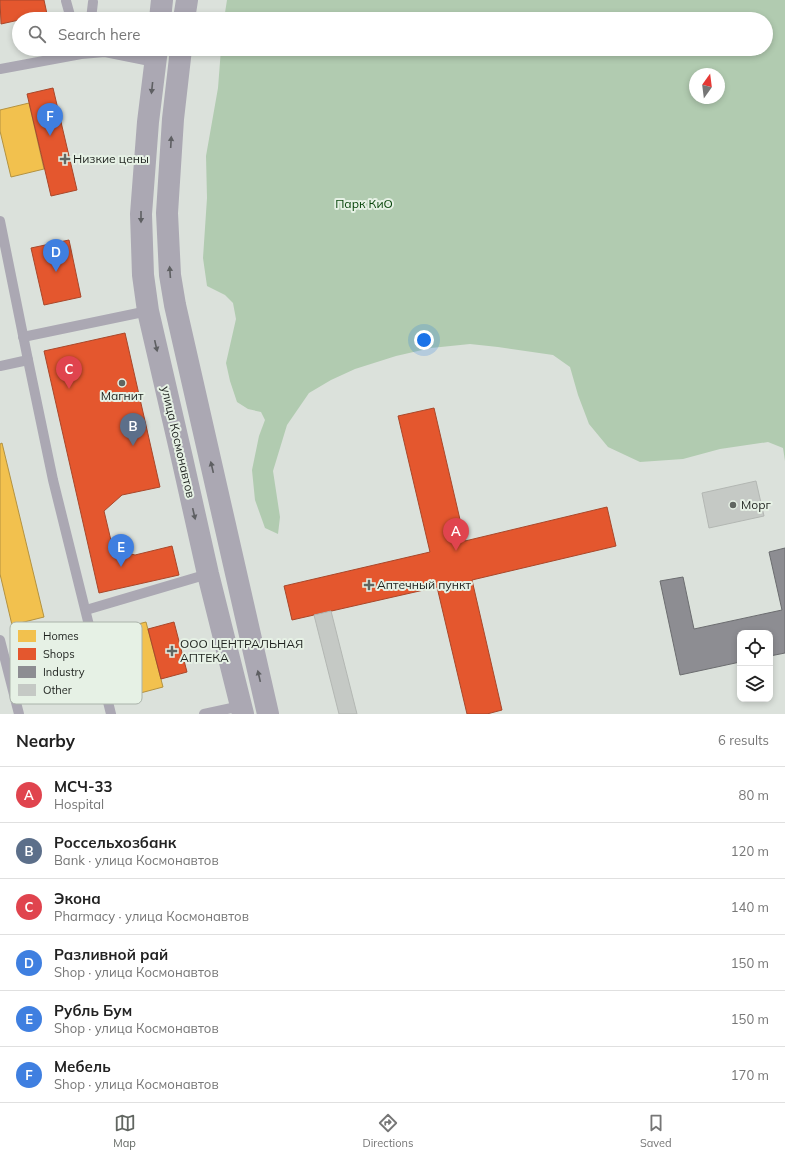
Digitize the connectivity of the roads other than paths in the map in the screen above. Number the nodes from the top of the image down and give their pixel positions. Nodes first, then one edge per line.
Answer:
1 (162, 0) edge
2 (187, 0) edge
3 (66, 1) edge
4 (93, 2) dead end
5 (69, 12) edge
6 (92, 12) edge
7 (161, 12) edge
8 (185, 12) edge
9 (61, 56) edge
10 (156, 56) edge
11 (168, 56) edge
12 (180, 57) edge
13 (0, 69) edge
14 (0, 221) edge
15 (174, 305) junction
16 (148, 311) junction
17 (23, 337) junction
18 (28, 360) junction
19 (0, 366) edge
20 (234, 568) junction
21 (208, 574) junction
22 (86, 610) junction
23 (89, 622) edge
24 (0, 640) edge
25 (10, 679) edge
26 (16, 704) edge
27 (109, 704) edge
28 (242, 710) edge
29 (19, 714) edge
30 (111, 714) edge
31 (204, 714) edge
32 (268, 714) edge

1 - 7 street
2 - 8 street
3 - 5 lane
4 - 6 lane
9 - 13 lane
10 -> 16 street, улица Космонавтов
11 - 12 street
15 -> 12 street
14 - 17 lane
15 - 16 street
20 -> 15 street
16 - 17 lane
16 -> 21 street, улица Космонавтов
17 - 18 lane
18 - 19 lane
18 - 22 lane
20 - 21 street
32 -> 20 street
21 - 22 lane
21 - 28 street, улица Космонавтов
22 - 23 lane
24 - 25 lane
26 - 29 lane
27 - 30 lane
28 - 31 lane

